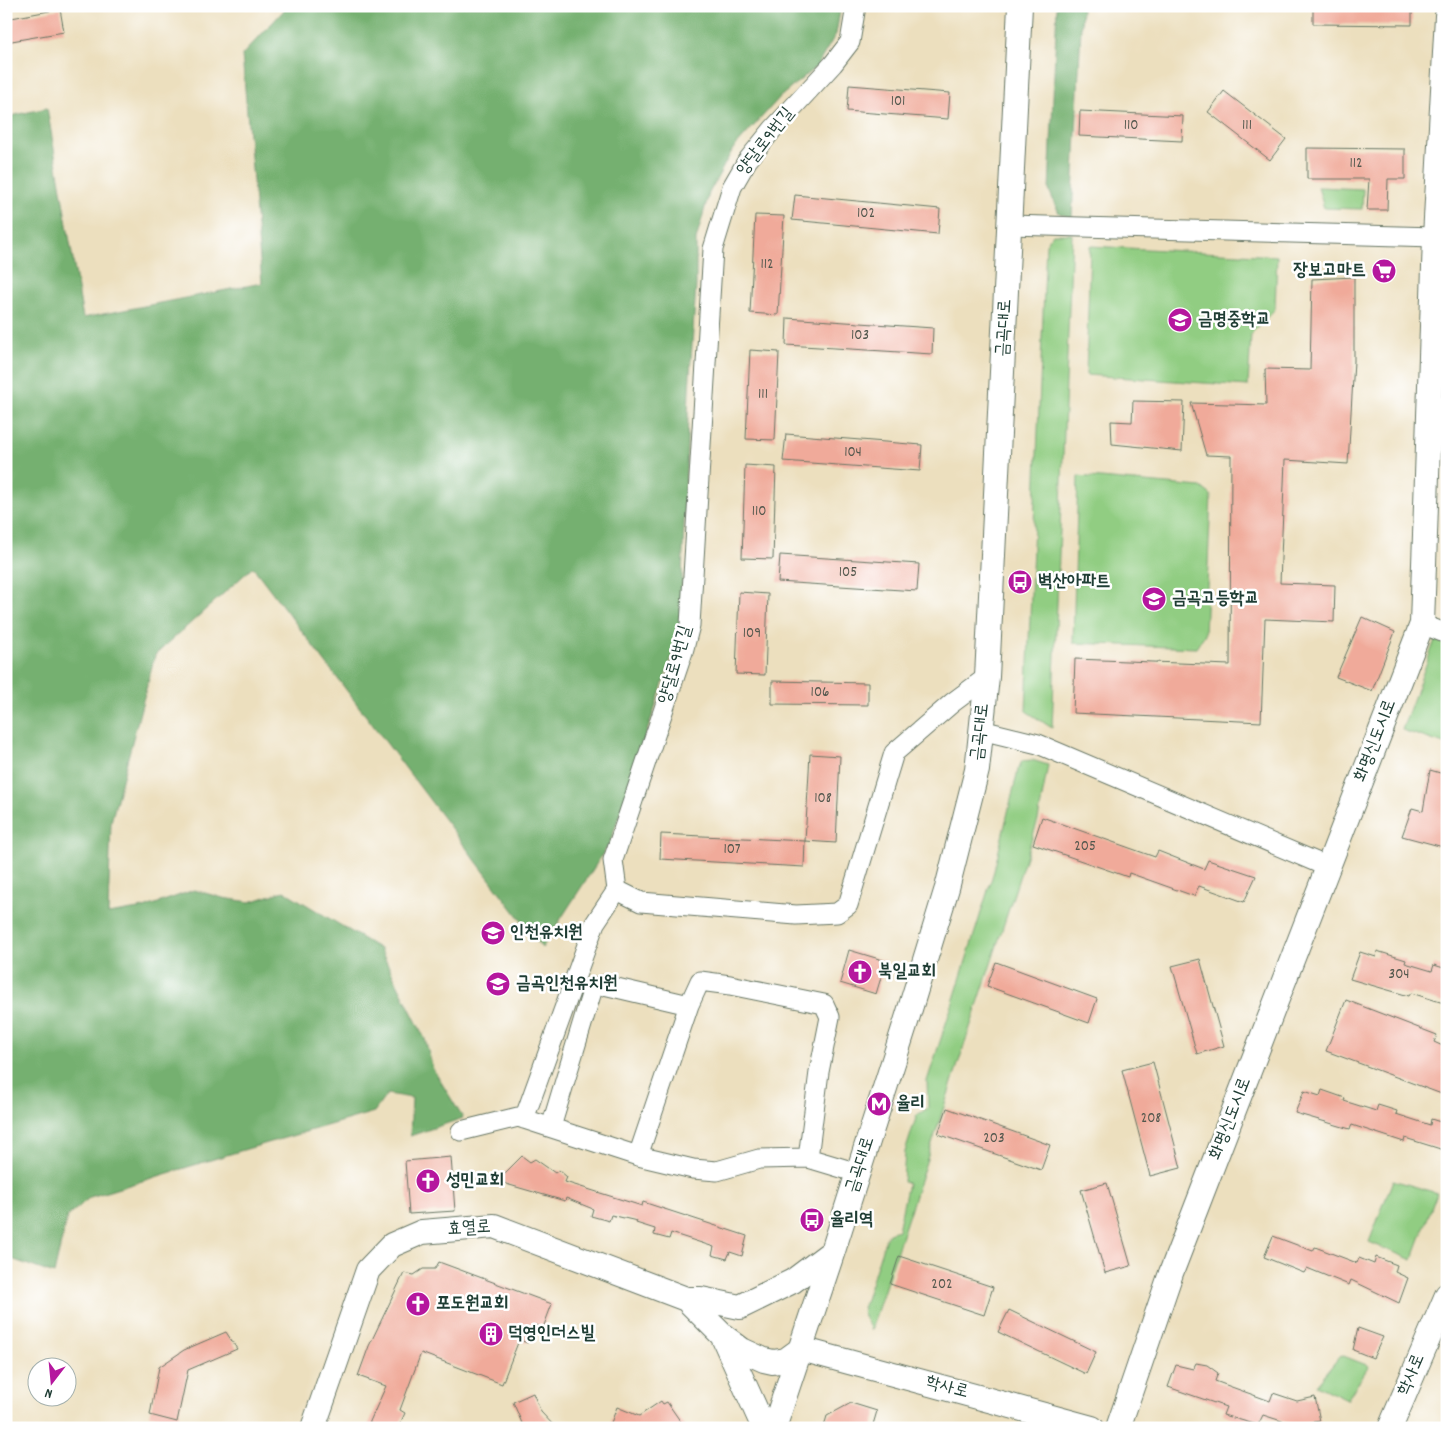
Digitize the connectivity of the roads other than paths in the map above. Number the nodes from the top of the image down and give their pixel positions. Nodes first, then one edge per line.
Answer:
1 (856, 6) edge
2 (1020, 6) edge
3 (1447, 16) edge
4 (1010, 225) junction
5 (1435, 237) junction
6 (1422, 624) junction
7 (1447, 634) edge
8 (988, 677) junction
9 (952, 703) junction
10 (982, 719) junction
11 (1328, 867) junction
12 (616, 890) junction
13 (689, 1005) junction
14 (524, 1118) junction
15 (551, 1127) junction
16 (460, 1130) dead end
17 (638, 1156) junction
18 (808, 1158) junction
19 (858, 1173) junction
20 (833, 1251) junction
21 (1447, 1295) edge
22 (686, 1299) junction
23 (740, 1307) junction
24 (726, 1338) junction
25 (801, 1349) junction
26 (313, 1428) edge
27 (764, 1428) edge
28 (774, 1428) edge
29 (1092, 1428) edge
30 (1118, 1428) edge
31 (1390, 1428) edge

1 - 12 street, 양달로9번길
2 - 4 main road, 금곡대로
3 - 5 main road, 화명신도시로
4 - 5 street
4 - 8 main road, 금곡대로
5 - 6 main road, 화명신도시로
6 - 7 street
6 - 11 main road, 화명신도시로
8 - 9 street
8 - 10 main road, 금곡대로
9 - 10 street
9 - 12 street
10 - 11 street
10 - 19 main road, 금곡대로
11 - 30 main road, 화명신도시로
12 - 14 street
13 - 15 street
13 - 17 street
13 - 18 street
14 - 15 street
14 - 16 street
15 - 17 street
17 - 18 street
18 - 19 street
19 - 20 main road, 금곡대로
20 - 23 main road
20 - 25 main road, 금곡대로
21 - 31 main road, 학사로
22 - 23 main road
22 - 24 main road, 효열로
22 - 26 main road, 효열로
23 - 24 main road
24 - 25 main road
24 - 27 main road
25 - 28 main road, 금곡대로
25 - 29 main road, 학사로

